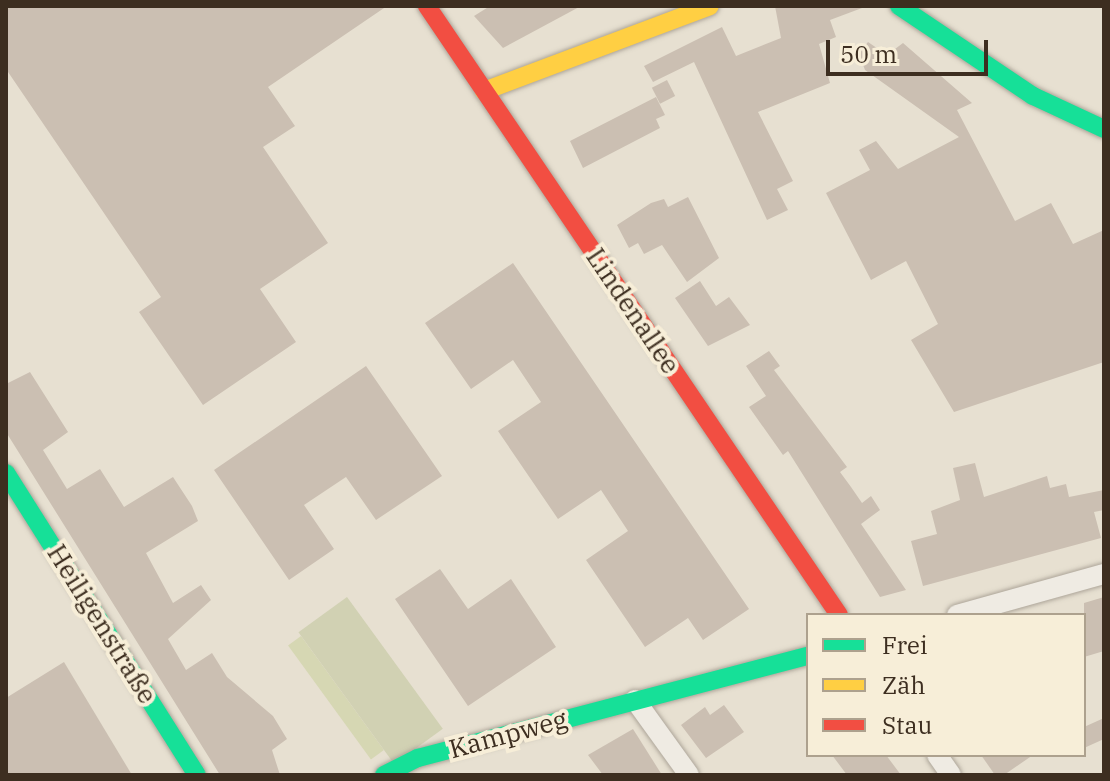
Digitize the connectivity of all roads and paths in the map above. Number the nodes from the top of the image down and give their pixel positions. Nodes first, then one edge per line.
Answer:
1 (427, 6) edge
2 (710, 6) edge
3 (899, 6) edge
4 (484, 91) junction
5 (1104, 129) edge
6 (6, 473) edge
7 (1104, 574) edge
8 (838, 613) edge
9 (964, 613) edge
10 (806, 657) edge
11 (635, 700) junction
12 (938, 757) edge
13 (197, 775) edge
14 (384, 775) edge
15 (689, 775) edge
16 (951, 775) edge

1 - 4 street, Lindenallee
2 - 4 street
3 - 5 street
4 - 8 street, Lindenallee
6 - 13 street, Heiligenstraße
7 - 9 street
10 - 11 street, Kampweg
11 - 14 street, Kampweg
11 - 15 street
12 - 16 street

